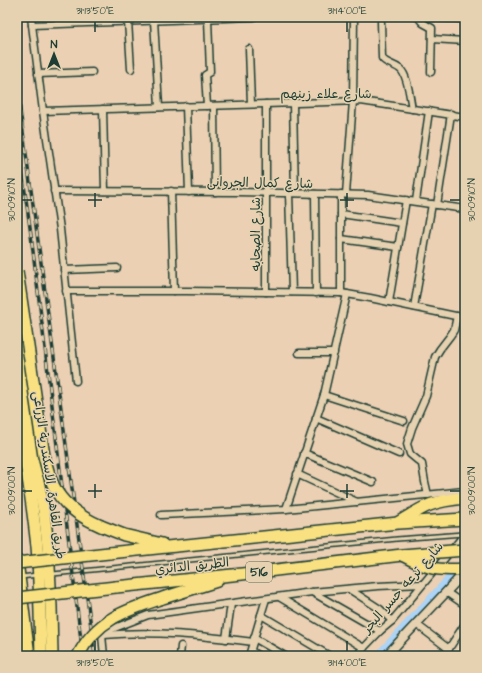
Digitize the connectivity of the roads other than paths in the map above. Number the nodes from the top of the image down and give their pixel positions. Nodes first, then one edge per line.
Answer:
1 (31, 17) edge
2 (254, 17) edge
3 (354, 17) edge
4 (418, 17) edge
5 (428, 17) edge
6 (164, 18) edge
7 (116, 19) edge
8 (138, 19) edge
9 (208, 19) junction
10 (465, 19) edge
11 (154, 20) junction
12 (128, 21) junction
13 (381, 22) dead end
14 (32, 25) junction
15 (432, 39) junction
16 (465, 41) edge
17 (249, 49) dead end
18 (131, 69) dead end
19 (92, 72) dead end
20 (431, 72) dead end
21 (38, 74) junction
22 (353, 101) junction
23 (251, 104) junction
24 (266, 104) junction
25 (293, 104) junction
26 (186, 106) junction
27 (210, 106) junction
28 (159, 107) junction
29 (412, 108) junction
30 (103, 109) junction
31 (43, 111) junction
32 (429, 111) junction
33 (451, 114) junction
34 (465, 116) edge
35 (54, 191) junction
36 (105, 191) junction
37 (171, 191) junction
38 (189, 192) junction
39 (215, 192) junction
40 (266, 193) junction
41 (292, 193) junction
42 (315, 194) junction
43 (343, 194) junction
44 (406, 200) junction
45 (416, 202) junction
46 (434, 204) junction
47 (465, 209) edge
48 (341, 214) junction
49 (402, 223) junction
50 (341, 239) junction
51 (398, 247) junction
52 (117, 268) dead end
53 (64, 270) junction
54 (17, 271) edge
55 (174, 291) junction
56 (66, 292) junction
57 (266, 292) junction
58 (292, 292) junction
59 (316, 292) junction
60 (344, 294) junction
61 (389, 302) junction
62 (414, 307) junction
63 (457, 316) junction
64 (465, 318) edge
65 (17, 346) edge
66 (299, 353) dead end
67 (334, 353) junction
68 (76, 381) dead end
69 (324, 395) junction
70 (17, 410) edge
71 (316, 418) junction
72 (404, 420) dead end
73 (304, 453) junction
74 (399, 454) dead end
75 (297, 474) junction
76 (373, 482) dead end
77 (465, 491) edge
78 (428, 495) junction
79 (465, 498) edge
80 (358, 502) junction
81 (286, 509) junction
82 (161, 514) dead end
83 (465, 520) edge
84 (398, 523) junction
85 (465, 534) edge
86 (172, 546) junction
87 (465, 550) edge
88 (402, 555) junction
89 (17, 562) edge
90 (465, 572) edge
91 (49, 574) dead end
92 (242, 574) junction
93 (41, 575) dead end
94 (17, 577) edge
95 (422, 584) junction
96 (348, 589) junction
97 (312, 592) junction
98 (446, 592) junction
99 (279, 597) junction
100 (17, 598) edge
101 (266, 599) junction
102 (231, 604) junction
103 (465, 606) edge
104 (22, 608) junction
105 (260, 615) junction
106 (392, 622) junction
107 (416, 624) junction
108 (465, 624) edge
109 (380, 631) junction
110 (102, 635) junction
111 (226, 639) junction
112 (254, 640) junction
113 (181, 646) dead end
114 (364, 648) junction
115 (448, 649) junction
116 (250, 654) edge
117 (19, 656) edge
118 (29, 656) edge
119 (41, 656) edge
120 (52, 656) edge
121 (78, 656) edge
122 (104, 656) edge
123 (109, 656) edge
124 (180, 656) edge
125 (259, 656) edge
126 (285, 656) edge
127 (330, 656) edge
128 (356, 656) edge
129 (386, 656) edge
130 (444, 656) edge

1 - 14 street
2 - 9 street
3 - 22 street
4 - 15 street
5 - 10 street
6 - 9 street
6 - 11 street
7 - 12 street
7 - 14 street
8 - 11 street
8 - 12 street
9 - 27 street
11 - 28 street
12 - 18 street
13 - 29 street
14 - 21 street
15 - 16 street
15 - 20 street
17 - 23 street
19 - 21 street
21 - 31 street
22 - 25 street, شارع علاء زينهم
22 - 29 street, شارع علاء زينهم
22 - 43 street
23 - 24 street, شارع علاء زينهم
23 - 27 street, شارع علاء زينهم
24 - 25 street, شارع علاء زينهم
24 - 40 street, شارع الصحابه
25 - 41 street
26 - 27 street, شارع علاء زينهم
26 - 28 street, شارع علاء زينهم
26 - 38 street
27 - 39 street
28 - 30 street, شارع علاء زينهم
29 - 32 street, شارع علاء زينهم
30 - 31 street, شارع علاء زينهم
30 - 36 street
31 - 35 street
32 - 33 street, شارع علاء زينهم
32 - 45 street
33 - 34 street, شارع علاء زينهم
33 - 46 street
35 - 36 street, شارع كمال الجروانى
35 - 53 street
36 - 37 street, شارع كمال الجروانى
37 - 38 street, شارع كمال الجروانى
37 - 55 street
38 - 39 street, شارع كمال الجروانى
39 - 40 street, شارع كمال الجروانى
40 - 41 street, شارع كمال الجروانى
40 - 57 street, شارع الصحابه
41 - 42 street, شارع كمال الجروانى
41 - 58 street
42 - 43 street, شارع كمال الجروانى
42 - 59 street
43 - 44 street, شارع كمال الجروانى
43 - 48 street
44 - 45 street, شارع كمال الجروانى
44 - 49 street
45 - 46 street, شارع كمال الجروانى
46 - 47 street, شارع كمال الجروانى
46 - 62 street
48 - 49 street
48 - 50 street
49 - 51 street
50 - 51 street
50 - 60 street
51 - 61 street
52 - 53 street
53 - 56 street
54 - 86 highway, bridge
55 - 56 street
55 - 57 street
56 - 68 street
57 - 58 street
58 - 59 street
59 - 60 street
60 - 61 street
60 - 67 street
61 - 62 street
62 - 63 street
63 - 64 street
63 - 78 street
65 - 120 highway, طريق القاهرة, الاسكندرية الزراعى
66 - 67 street
67 - 69 street
69 - 71 street
69 - 72 street
70 - 119 highway
71 - 73 street
71 - 74 street
73 - 75 street
73 - 76 street
75 - 80 street
75 - 81 street
77 - 78 street
78 - 80 street
79 - 84 highway
80 - 81 street
81 - 82 street
83 - 84 highway, الطريق الدائري
84 - 86 highway, الطريق الدائري
85 - 91 lane
85 - 95 street, شارع ترعه جسر البحر
86 - 89 highway, الطريق الدائري, bridge
87 - 88 highway, الطريق الدائري / 516, bridge
88 - 90 highway, bridge
88 - 92 highway, الطريق الدائري / 516
89 - 104 highway
90 - 98 street
92 - 100 highway, الطريق الدائري / 516, bridge
92 - 121 highway, bridge
93 - 94 lane
95 - 96 street
95 - 106 street, شارع ترعه جسر البحر
96 - 97 street
96 - 106 street
97 - 99 street
97 - 109 street
98 - 103 street
98 - 107 street
99 - 101 street
99 - 114 street
101 - 102 street
101 - 105 street
102 - 110 street
102 - 111 street
104 - 117 highway
104 - 118 highway
105 - 112 street
105 - 127 street
106 - 109 street, شارع ترعه جسر البحر
107 - 115 street
107 - 129 street
108 - 115 street
109 - 114 street, شارع ترعه جسر البحر
110 - 111 street
110 - 122 street
111 - 112 street
112 - 116 street
112 - 126 street
113 - 124 street
114 - 128 street, شارع ترعه جسر البحر
115 - 130 street
116 - 125 street
122 - 123 street

